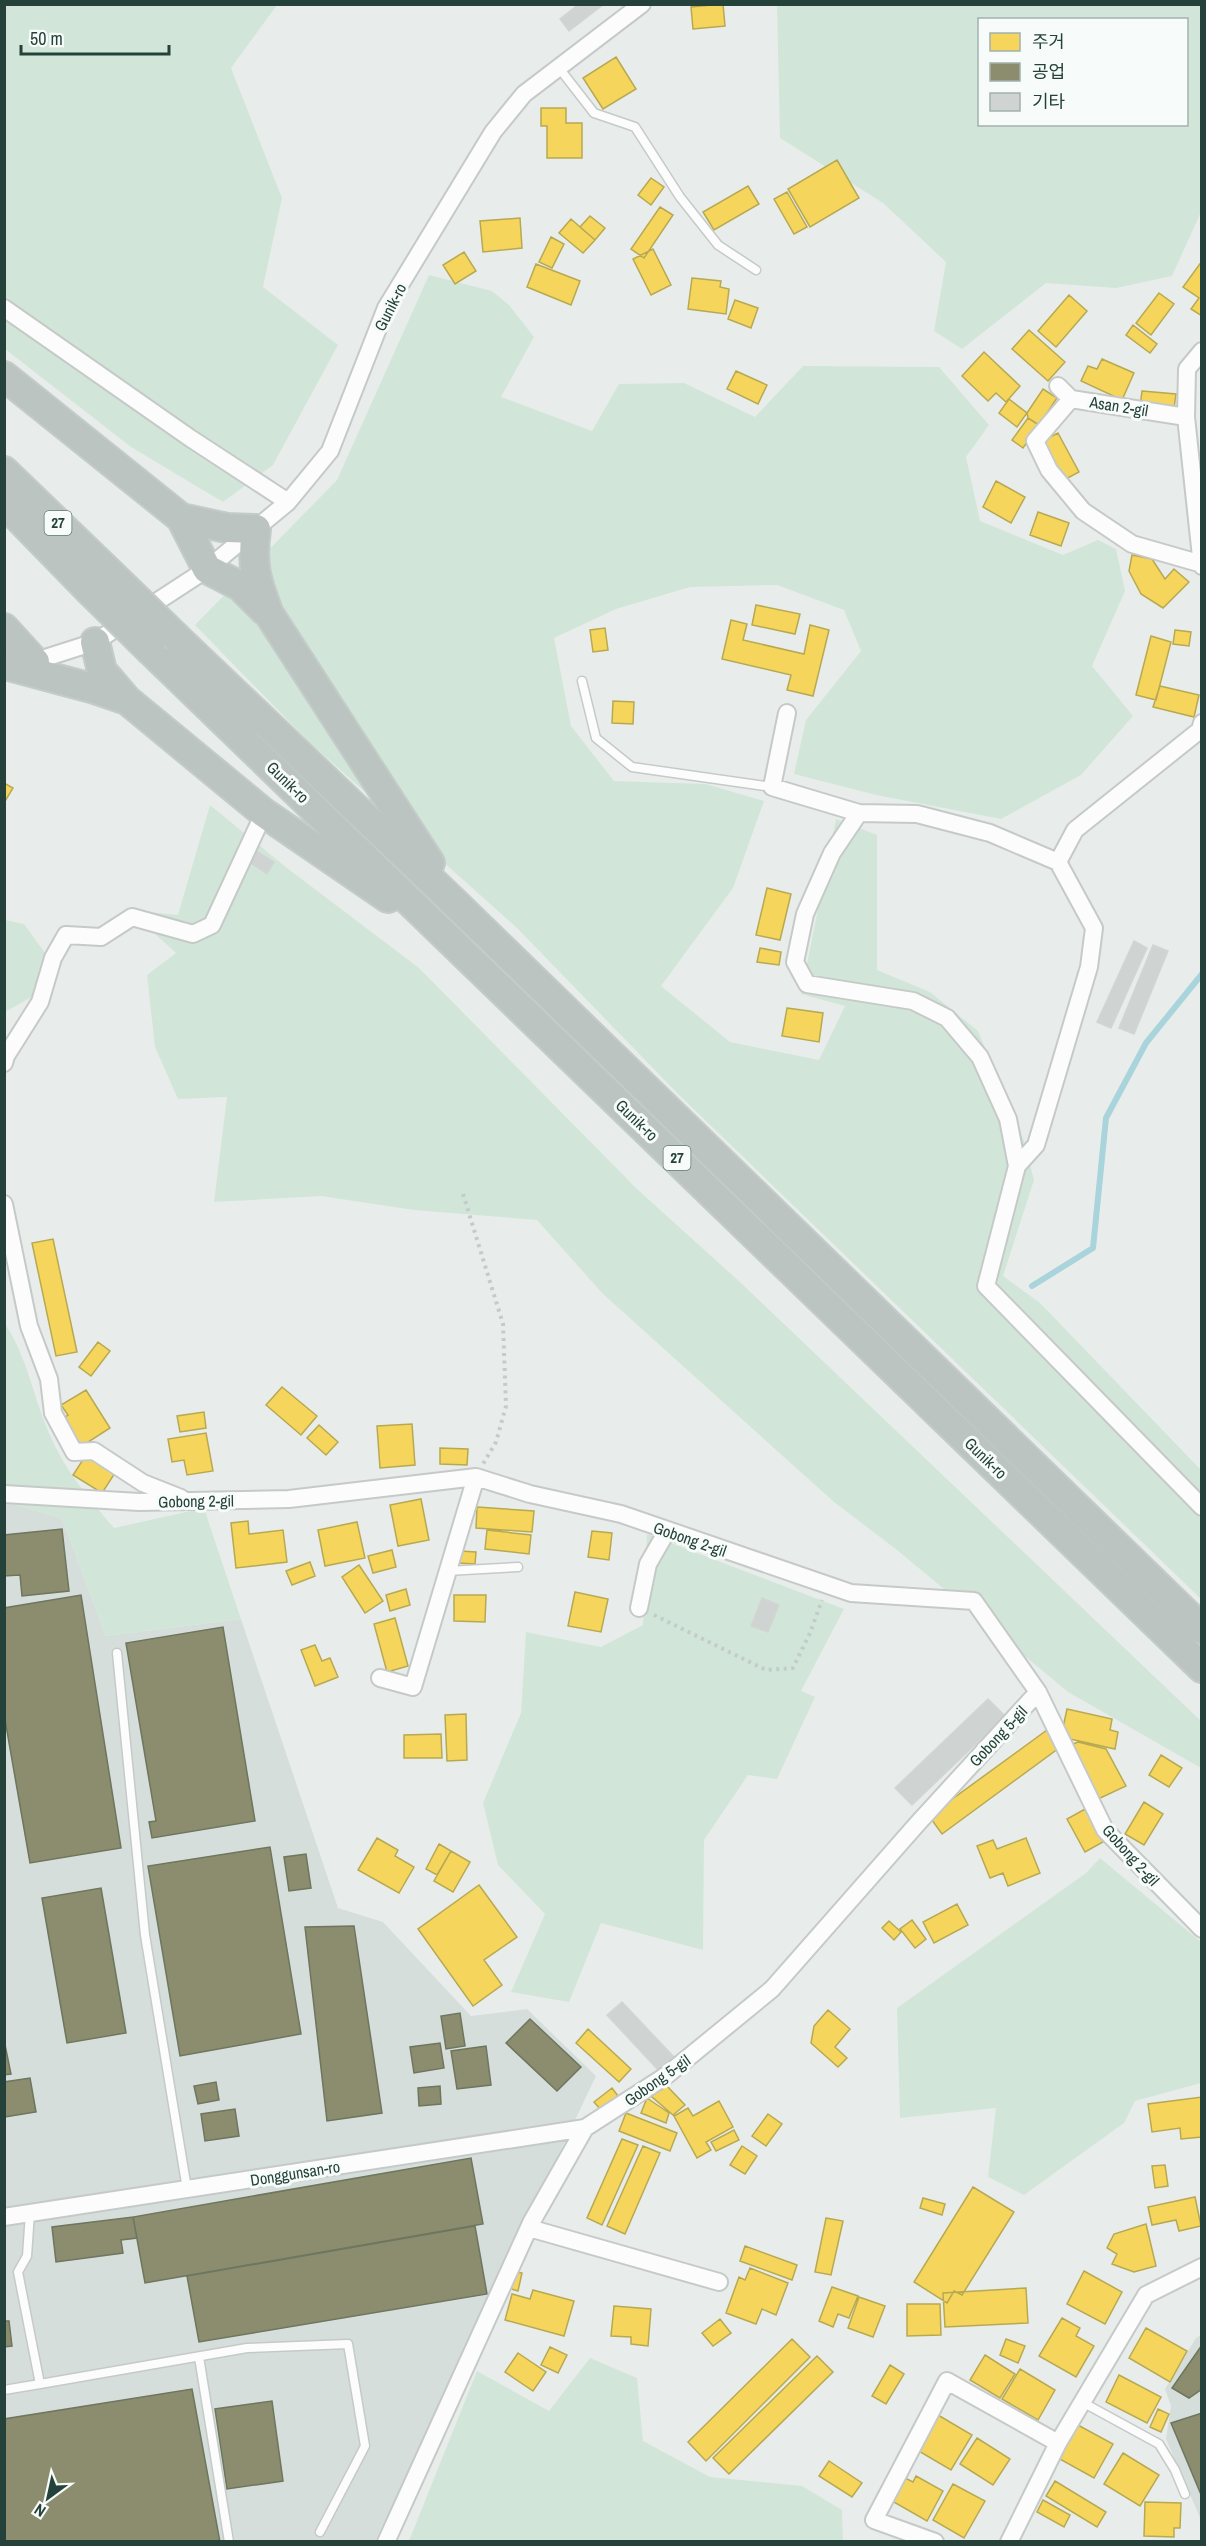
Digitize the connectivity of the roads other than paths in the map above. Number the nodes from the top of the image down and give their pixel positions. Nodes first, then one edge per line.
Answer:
1 (642, 4) edge
2 (559, 68) junction
3 (756, 270) dead end
4 (4, 308) edge
5 (1202, 351) edge
6 (4, 376) edge
7 (1058, 386) dead end
8 (1071, 399) junction
9 (1186, 417) junction
10 (4, 471) edge
11 (288, 502) junction
12 (4, 503) edge
13 (181, 518) junction
14 (256, 529) junction
15 (1201, 565) edge
16 (207, 569) junction
17 (100, 582) junction
18 (269, 614) junction
19 (4, 628) edge
20 (95, 642) junction
21 (16, 665) edge
22 (582, 681) dead end
23 (127, 700) junction
24 (787, 713) dead end
25 (1202, 723) edge
26 (772, 787) junction
27 (264, 813) junction
28 (859, 813) junction
29 (1058, 862) junction
30 (455, 903) junction
31 (455, 944) junction
32 (4, 1063) edge
33 (1017, 1166) junction
34 (4, 1204) edge
35 (476, 1477) junction
36 (4, 1494) edge
37 (188, 1501) junction
38 (1202, 1507) edge
39 (667, 1531) junction
40 (518, 1567) dead end
41 (447, 1571) junction
42 (639, 1608) road end
43 (1202, 1629) edge
44 (117, 1653) dead end
45 (1202, 1668) edge
46 (380, 1678) dead end
47 (1038, 1692) junction
48 (1202, 1929) edge
49 (585, 2128) junction
50 (187, 2189) junction
51 (30, 2213) junction
52 (4, 2217) edge
53 (529, 2228) junction
54 (1202, 2267) edge
55 (719, 2282) dead end
56 (199, 2356) junction
57 (40, 2384) junction
58 (4, 2390) edge
59 (1082, 2402) junction
60 (1058, 2443) junction
61 (1185, 2494) dead end
62 (320, 2532) dead end
63 (229, 2541) edge
64 (386, 2541) edge
65 (935, 2541) edge
66 (1009, 2541) edge

1 - 2 street, Gunik-ro
2 - 3 lane
2 - 11 street, Gunik-ro
4 - 11 street
5 - 9 street
6 - 13 highway
7 - 8 street, Asan 2-gil
8 - 9 street, Asan 2-gil
8 - 15 street
9 - 15 street
10 - 17 highway, Gunik-ro / 27
11 - 14 street, Gunik-ro
12 - 17 highway, Gunik-ro / 27
13 - 14 highway
13 - 16 highway
14 - 16 street, Gunik-ro
14 - 18 highway
16 - 18 highway
16 - 20 street, Gunik-ro
17 - 30 highway, Gunik-ro / 27, bridge
17 - 31 highway, Gunik-ro / 27, bridge
18 - 30 highway
19 - 21 highway
20 - 21 street, Gunik-ro
20 - 23 highway
21 - 23 highway
22 - 26 lane
23 - 27 highway
24 - 26 street
25 - 29 street
26 - 28 street
27 - 31 highway
27 - 32 street
28 - 29 street
28 - 33 street
29 - 33 street
30 - 43 highway, Gunik-ro / 27
31 - 45 highway, Gunik-ro / 27
33 - 38 street
34 - 37 street
35 - 37 street, Gobong 2-gil
35 - 39 street, Gobong 2-gil
35 - 41 street
36 - 37 street, Gobong 2-gil
39 - 42 street
39 - 47 street, Gobong 2-gil
40 - 41 lane
41 - 46 street
44 - 50 lane
47 - 48 street, Gobong 2-gil
47 - 49 street, Gobong 5-gil
49 - 50 street, Donggunsan-ro
49 - 53 street, Gobong 5-gil
50 - 51 street, Donggunsan-ro
51 - 52 street, Donggunsan-ro
51 - 57 lane
53 - 55 street
53 - 64 street, Gobong 5-gil
54 - 59 street
56 - 57 lane
56 - 62 lane
56 - 63 lane
57 - 58 lane
59 - 60 street
59 - 61 lane
60 - 65 street
60 - 66 street

